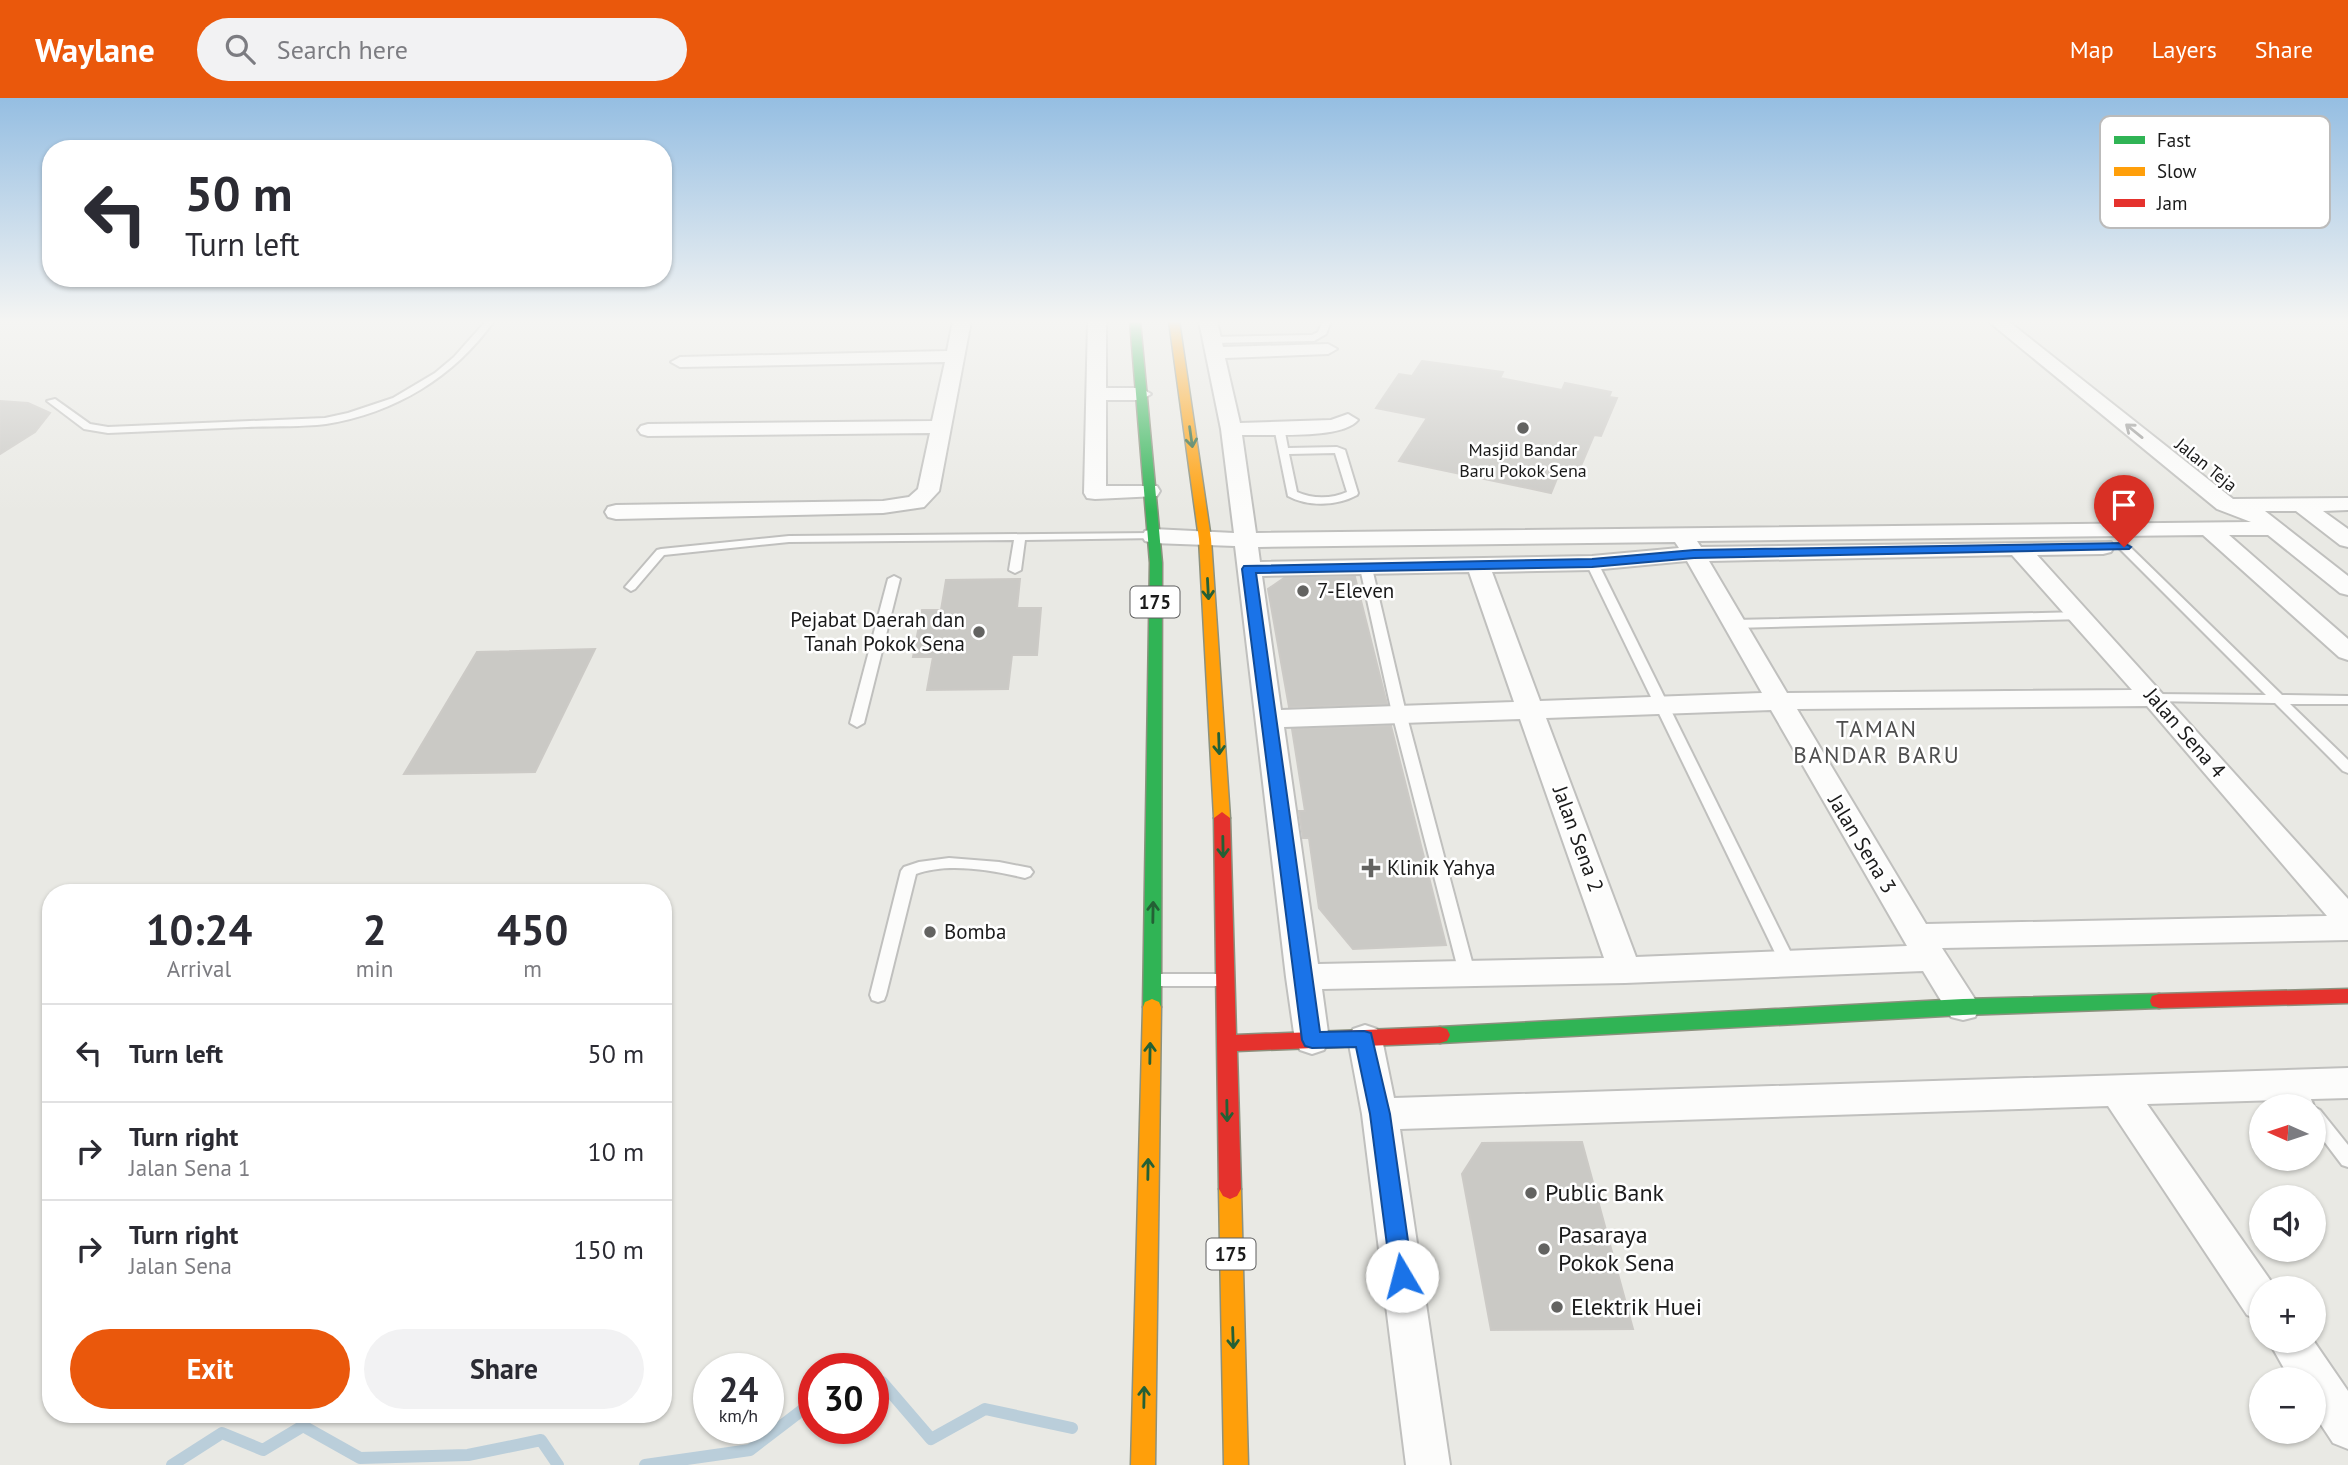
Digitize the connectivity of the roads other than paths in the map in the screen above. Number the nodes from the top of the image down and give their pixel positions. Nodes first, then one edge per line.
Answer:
1 (425, 385) edge
2 (949, 385) edge
3 (1097, 385) edge
4 (1140, 385) edge
5 (1183, 385) edge
6 (1221, 385) edge
7 (2076, 385) edge
8 (2103, 385) edge
9 (1097, 394) junction
10 (1141, 394) junction
11 (52, 401) dead end
12 (1348, 420) dead end
13 (941, 427) junction
14 (1279, 427) junction
15 (1231, 429) junction
16 (648, 430) dead end
17 (1284, 451) junction
18 (1149, 491) junction
19 (2348, 504) edge
20 (2302, 505) junction
21 (617, 512) dead end
22 (2262, 516) junction
23 (2207, 527) junction
24 (1020, 537) junction
25 (1153, 537) junction
26 (1205, 539) junction
27 (1245, 540) junction
28 (2348, 540) edge
29 (1688, 543) junction
30 (2228, 545) junction
31 (2124, 547) junction
32 (2019, 549) junction
33 (1592, 563) junction
34 (1478, 566) junction
35 (1366, 568) junction
36 (1249, 569) junction
37 (1015, 570) dead end
38 (894, 579) dead end
39 (631, 587) dead end
40 (2348, 588) edge
41 (2081, 616) junction
42 (1734, 624) junction
43 (2348, 652) edge
44 (2154, 698) junction
45 (2279, 700) junction
46 (2348, 700) edge
47 (1777, 701) junction
48 (1664, 706) junction
49 (1531, 709) junction
50 (1399, 713) junction
51 (1268, 719) junction
52 (857, 723) dead end
53 (2348, 768) edge
54 (1025, 872) dead end
55 (2348, 920) edge
56 (2348, 928) edge
57 (1924, 947) junction
58 (1788, 963) junction
59 (1625, 970) junction
60 (1467, 973) junction
61 (1302, 977) junction
62 (1151, 980) junction
63 (1225, 981) junction
64 (878, 995) dead end
65 (2348, 996) edge
66 (1963, 1007) junction
67 (1364, 1039) junction
68 (1312, 1040) junction
69 (1226, 1043) junction
70 (2348, 1083) edge
71 (2116, 1089) junction
72 (2267, 1094) edge
73 (2301, 1094) edge
74 (1380, 1114) junction
75 (2326, 1131) edge
76 (2348, 1159) edge
77 (2249, 1283) edge
78 (2297, 1353) edge
79 (2348, 1428) edge
80 (1143, 1465) edge
81 (1236, 1465) edge
82 (1428, 1465) edge

1 - 11 lane
2 - 13 street
3 - 9 street
4 - 10 main road, 175
5 -> 26 main road, 175
6 - 15 street
22 -> 7 street, Jalan Teja
8 - 22 street, Jalan Teja
9 - 10 street
9 - 18 street
10 - 18 main road, 175
12 - 14 street
13 - 16 street
13 - 21 street
14 - 15 street
14 - 17 lane
15 - 27 street
17 - 17 lane
18 - 25 main road, 175
19 - 20 street
20 - 22 street
20 - 28 street
22 - 23 street
22 - 40 street, Jalan Teja
23 - 29 street
23 - 30 street
24 - 25 lane
24 - 37 lane
24 - 39 lane
25 - 26 street
62 -> 25 main road, 175
26 - 27 street
26 -> 63 main road, 175
27 - 29 street
27 - 36 street
29 - 32 street
29 - 33 street
29 - 42 street, Jalan Sena 3
30 - 31 street
30 - 43 street
31 - 32 street
31 - 45 lane
32 - 41 street, Jalan Sena 4
33 - 34 street
33 - 48 lane
34 - 35 street
34 - 49 street, Jalan Sena 2
35 - 36 street
35 - 50 lane
36 - 51 street
38 - 52 lane
41 - 42 lane
41 - 44 street, Jalan Sena 4
42 - 47 street, Jalan Sena 3
44 - 45 lane
44 - 47 street
44 - 55 street, Jalan Sena 4
45 - 46 lane
45 - 53 lane
47 - 48 street
47 - 57 street, Jalan Sena 3
48 - 49 street
48 - 58 lane
49 - 50 street
49 - 59 street, Jalan Sena 2
50 - 51 street
50 - 60 lane
51 - 61 street
54 - 64 lane
56 - 57 street
57 - 58 street
57 - 66 street, Jalan Sena 3
58 - 59 street
59 - 60 street
60 - 61 street
61 - 68 street
62 - 63 lane
80 -> 62 main road, 175
63 - 69 main road, 175
65 - 66 main road
66 - 67 main road
67 - 68 main road
67 - 74 street
68 - 69 main road
69 -> 81 main road, 175
70 - 73 street
71 - 72 street
71 - 74 street
71 - 77 street
74 - 82 street
75 - 76 lane
78 - 79 street

